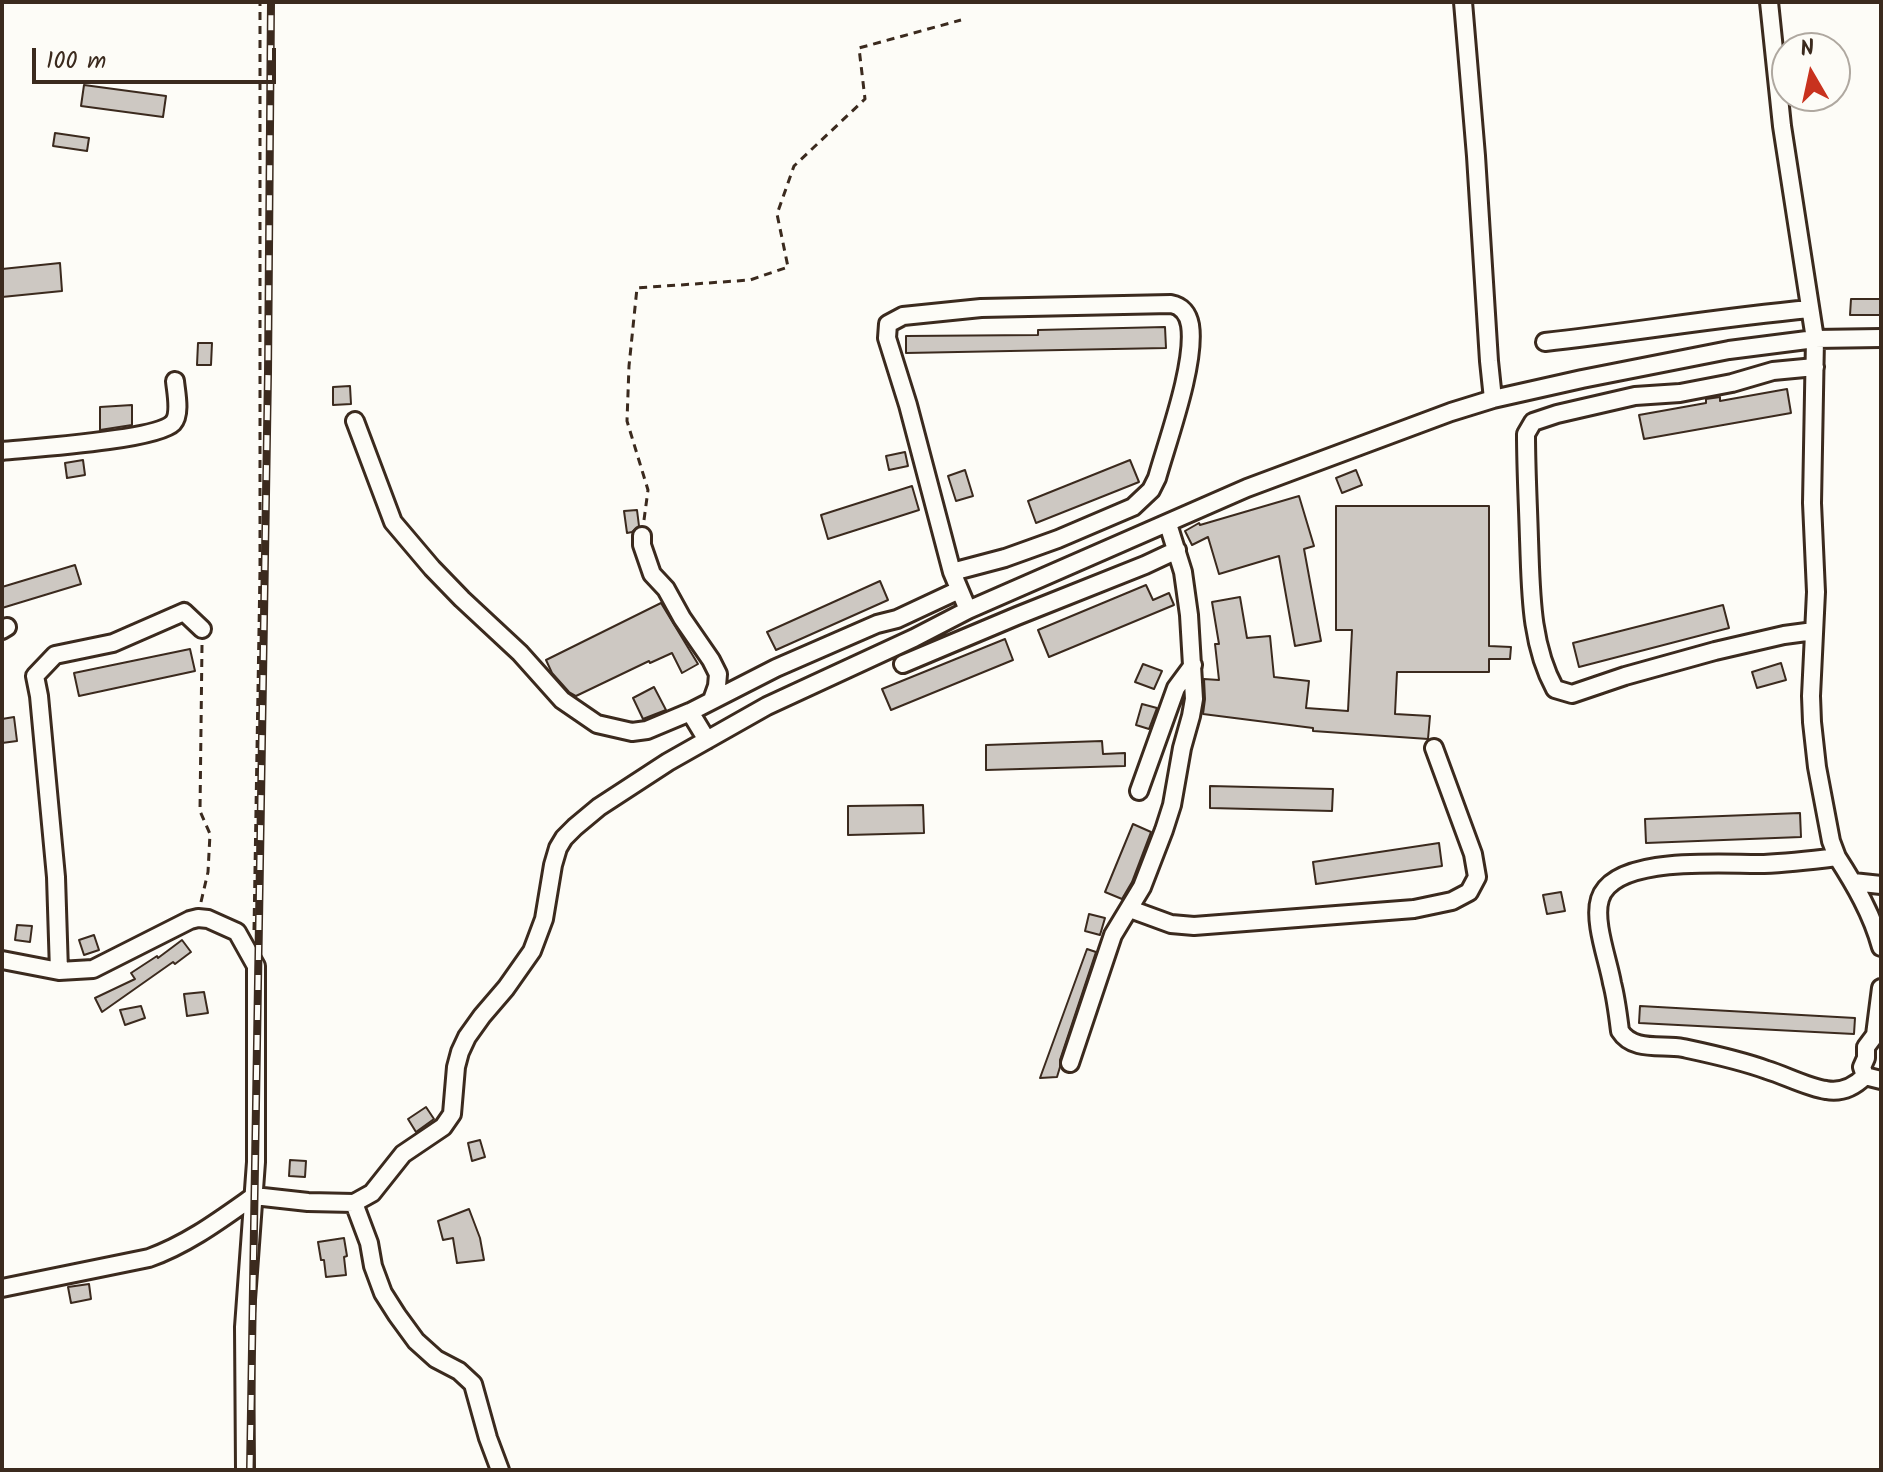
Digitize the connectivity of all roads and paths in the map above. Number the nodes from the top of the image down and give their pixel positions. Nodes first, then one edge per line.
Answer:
1 (260, 2) edge
2 (1463, 2) edge
3 (1769, 2) edge
4 (961, 20) dead end
5 (1810, 309) junction
6 (1881, 338) edge
7 (1815, 339) junction
8 (1545, 342) dead end
9 (1815, 367) junction
10 (175, 381) dead end
11 (1493, 399) junction
12 (355, 421) dead end
13 (2, 451) edge
14 (1168, 524) junction
15 (642, 536) joint
16 (1177, 550) junction
17 (952, 572) junction
18 (959, 590) junction
19 (968, 610) junction
20 (202, 629) joint
21 (1814, 631) junction
22 (903, 664) dead end
23 (1193, 665) junction
24 (712, 700) junction
25 (690, 712) junction
26 (707, 740) junction
27 (1434, 748) dead end
28 (1139, 791) dead end
29 (1837, 857) junction
30 (1853, 882) junction
31 (1881, 885) edge
32 (1130, 909) junction
33 (198, 918) junction
34 (254, 929) dead end
35 (1881, 947) edge
36 (2, 960) edge
37 (59, 971) junction
38 (1881, 988) edge
39 (1070, 1063) dead end
40 (1873, 1078) edge
41 (254, 1196) junction
42 (354, 1203) junction
43 (2, 1288) edge
44 (245, 1470) edge
45 (500, 1470) edge

1 - 34 path
2 - 11 street
3 - 5 street
4 - 15 path
5 - 7 street
5 - 8 street
6 - 7 street
7 - 9 street
7 - 11 street
9 - 21 street
9 - 21 street
10 - 13 street
11 - 14 street
12 - 25 street
14 - 16 street
14 - 19 street
15 - 24 street
16 - 22 street
16 - 23 street
17 - 17 street
17 - 18 street
18 - 19 street
18 - 24 street
19 - 26 street
20 - 33 path
20 - 37 street
21 - 29 street
23 - 28 street
23 - 32 street
24 - 25 street
25 - 26 street
26 - 42 street
27 - 32 street
29 - 30 street
29 - 40 street
30 - 31 street
30 - 35 street
32 - 39 street
33 - 37 street
33 - 41 street
36 - 37 street
38 - 40 street
41 - 42 street
41 - 43 street
41 - 44 street
42 - 45 street

